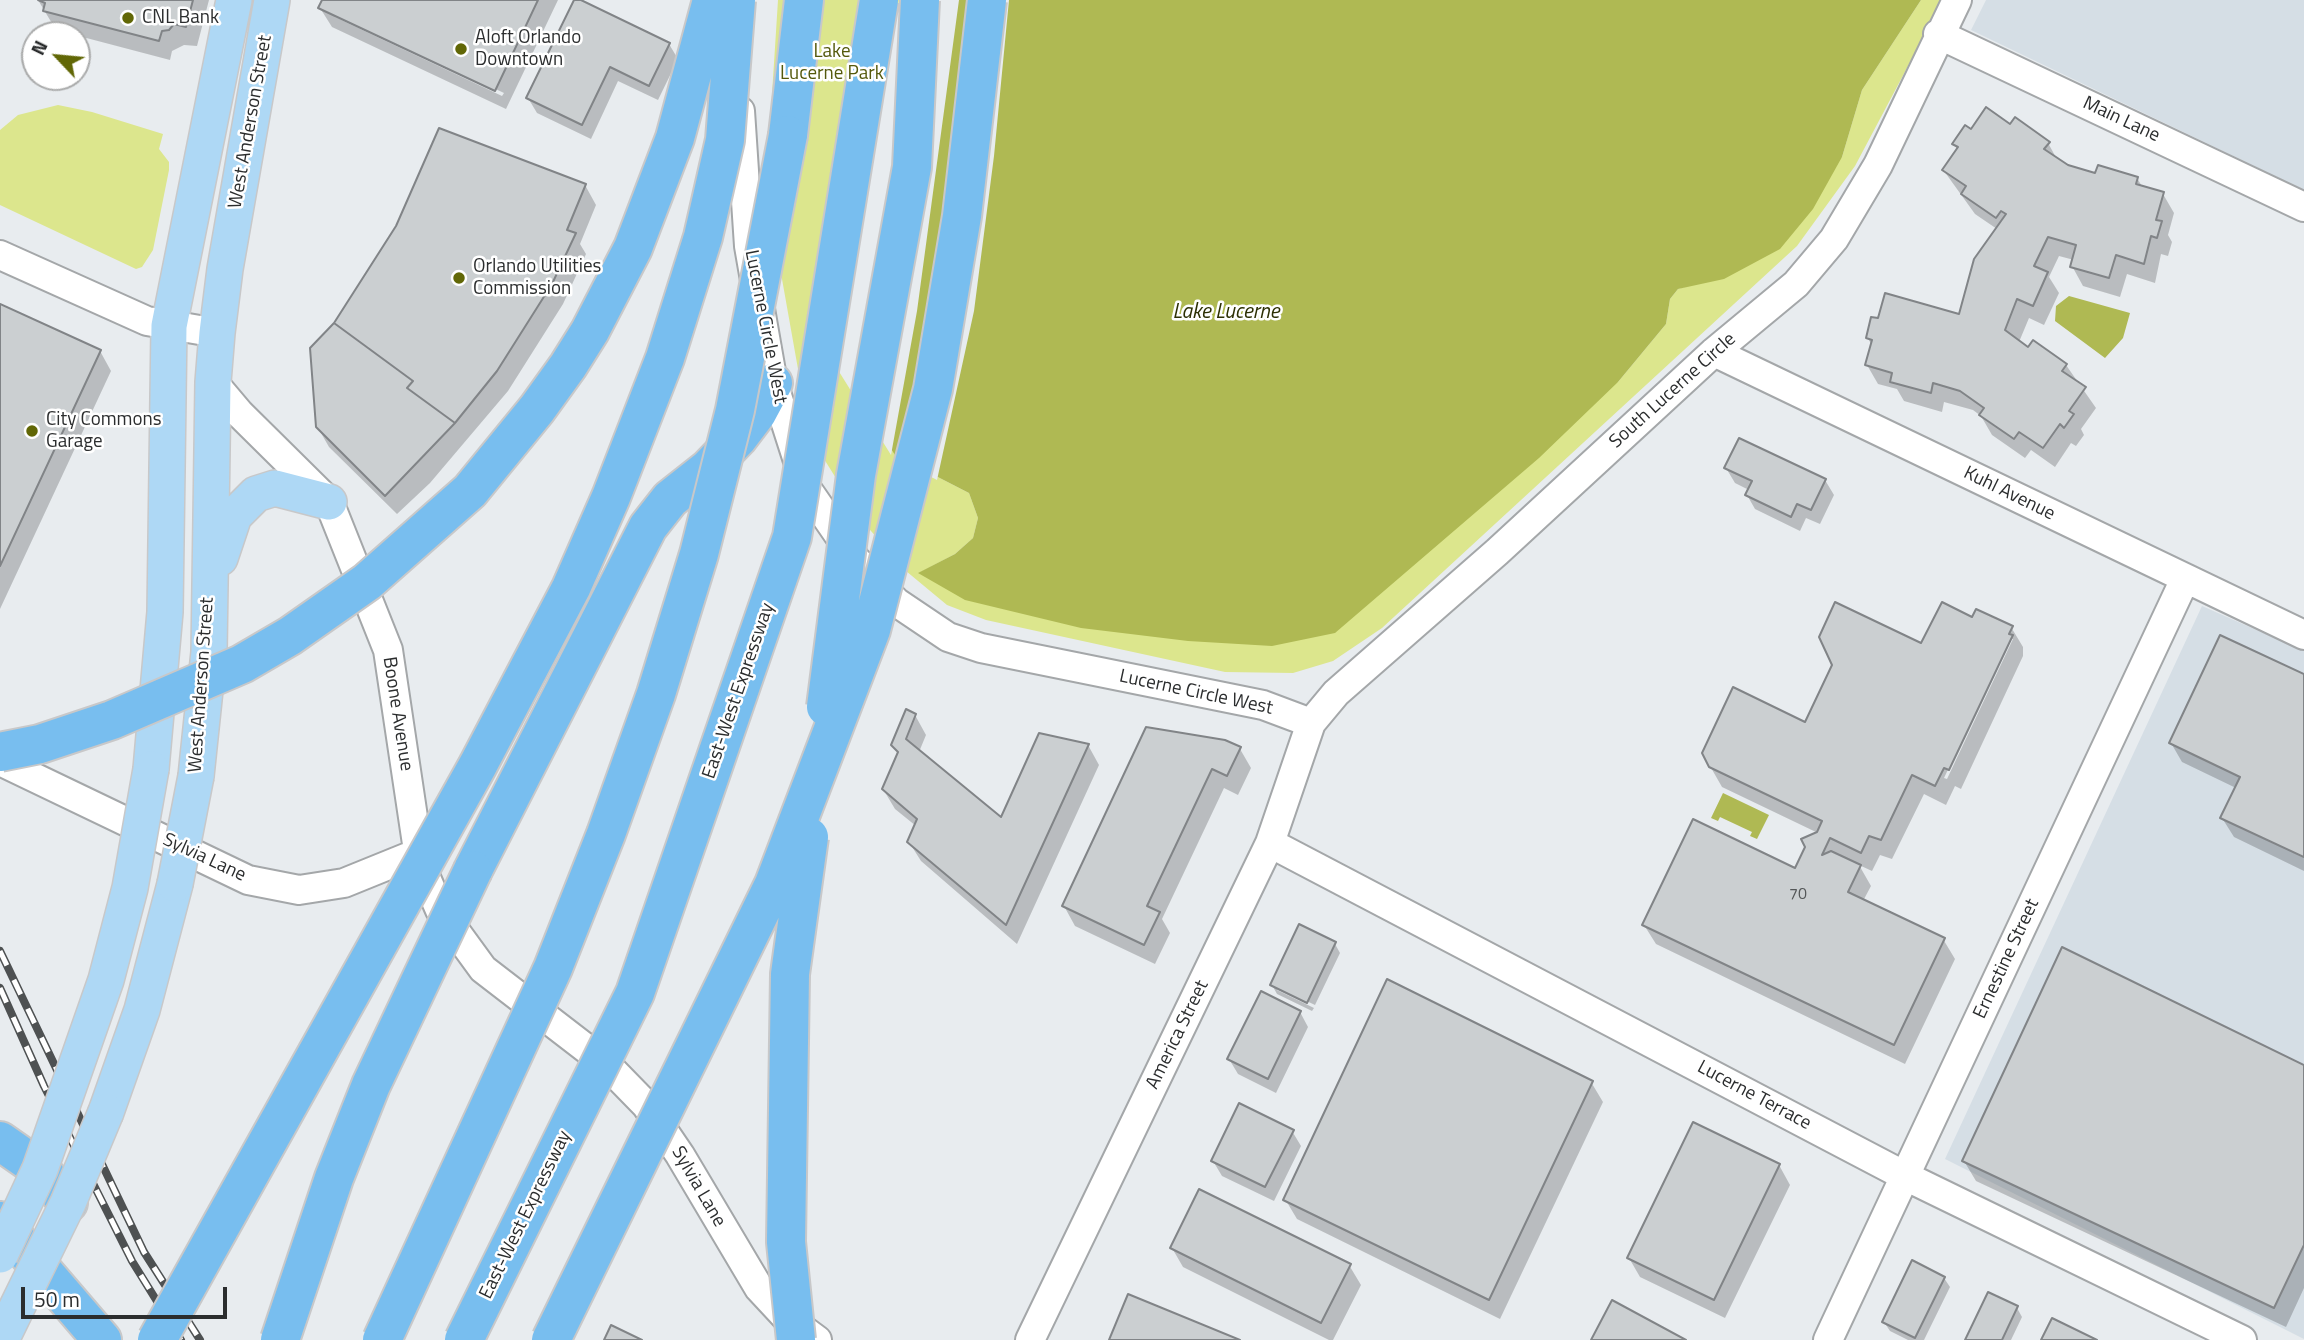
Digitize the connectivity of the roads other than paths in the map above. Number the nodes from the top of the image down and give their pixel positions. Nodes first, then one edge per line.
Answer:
1 (234, 0) edge
2 (272, 0) edge
3 (712, 0) edge
4 (727, 0) edge
5 (742, 0) edge
6 (804, 0) edge
7 (879, 0) edge
8 (920, 0) edge
9 (987, 0) edge
10 (1957, 0) edge
11 (738, 14) edge
12 (1938, 34) junction
13 (2304, 207) edge
14 (0, 255) edge
15 (169, 326) junction
16 (218, 333) junction
17 (1714, 352) junction
18 (214, 382) junction
19 (773, 383) junction
20 (328, 502) junction
21 (2185, 579) junction
22 (209, 602) junction
23 (2304, 635) edge
24 (1311, 723) junction
25 (0, 752) edge
26 (0, 761) edge
27 (1270, 843) junction
28 (418, 853) junction
29 (573, 1041) joint
30 (0, 1141) edge
31 (40, 1168) junction
32 (1905, 1176) junction
33 (68, 1203) junction
34 (0, 1220) edge
35 (0, 1255) edge
36 (1, 1340) edge
37 (102, 1340) edge
38 (158, 1340) edge
39 (280, 1340) edge
40 (383, 1340) edge
41 (464, 1340) edge
42 (551, 1340) edge
43 (796, 1340) edge
44 (817, 1340) edge
45 (1030, 1340) edge
46 (1828, 1340) edge
47 (2242, 1340) edge

1 - 15 main road, West Anderson Street
2 - 16 main road, West Anderson Street
3 - 25 highway, bridge
4 - 11 street
5 - 11 street, Lucerne Circle West
6 - 40 highway, bridge
7 - 41 highway, East-West Expressway, bridge
8 - 43 highway, bridge
9 - 42 highway, bridge
10 - 12 street, South Lucerne Circle
11 - 19 street, Lucerne Circle West
11 - 38 highway, bridge
12 - 13 street, Main Lane
12 - 17 street, South Lucerne Circle
14 - 15 street
15 - 16 street
15 - 31 main road, West Anderson Street, bridge
16 - 18 main road, West Anderson Street
17 - 21 street, Kuhl Avenue
17 - 24 street, South Lucerne Circle
18 - 20 street, Boone Avenue
18 - 22 main road, West Anderson Street
19 - 24 street, Lucerne Circle West
19 - 39 highway, bridge
20 - 22 main road
20 - 28 street, Boone Avenue
21 - 23 street, Kuhl Avenue
21 - 32 street, Ernestine Street
22 - 33 main road, West Anderson Street, bridge
24 - 27 street, America Street
26 - 28 street, Sylvia Lane
27 - 32 street, Lucerne Terrace
27 - 45 street, America Street
28 - 29 street, Boone Avenue
29 - 44 street, Sylvia Lane
30 - 31 highway
31 - 33 highway
31 - 35 main road, West Anderson Street, bridge
32 - 46 street, Ernestine Street
32 - 47 street, Lucerne Terrace
33 - 36 main road, West Anderson Street, bridge
34 - 37 highway

